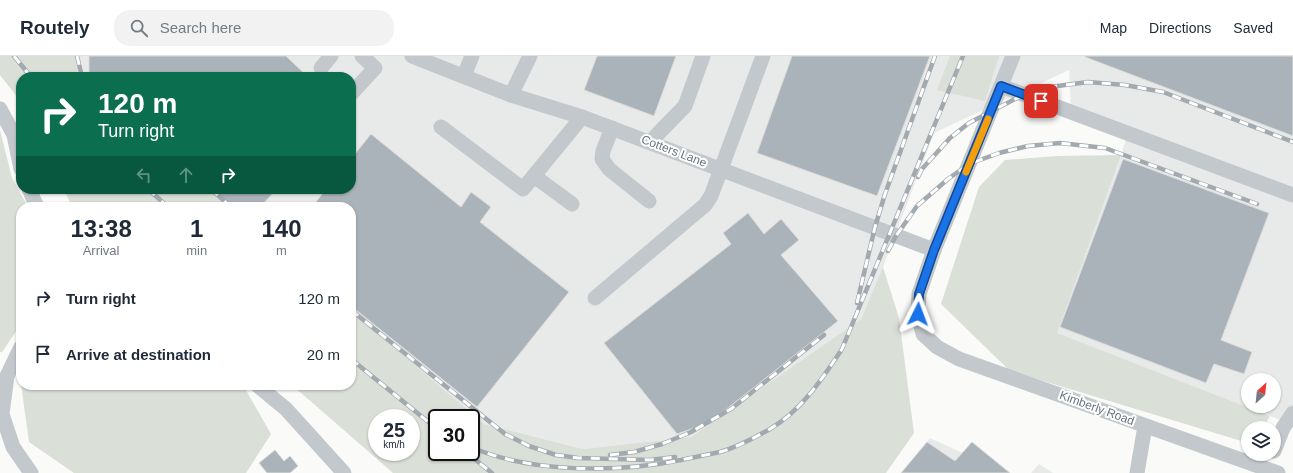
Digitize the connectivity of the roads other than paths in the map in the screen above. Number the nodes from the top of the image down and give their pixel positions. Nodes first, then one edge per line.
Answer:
1 (331, 56) edge
2 (362, 56) edge
3 (472, 56) edge
4 (530, 56) edge
5 (703, 56) edge
6 (762, 56) edge
7 (1013, 56) edge
8 (421, 58) edge
9 (321, 68) dead end
10 (464, 76) junction
11 (1001, 86) junction
12 (356, 89) edge
13 (512, 95) junction
14 (0, 109) edge
15 (582, 117) junction
16 (440, 127) dead end
17 (612, 128) junction
18 (650, 142) junction
19 (16, 145) edge
20 (721, 169) junction
21 (534, 176) junction
22 (1293, 195) edge
23 (649, 201) dead end
24 (572, 204) dead end
25 (934, 250) junction
26 (595, 298) dead end
27 (16, 357) edge
28 (263, 390) edge
29 (1293, 413) edge
30 (1145, 426) junction
31 (1281, 433) edge
32 (1273, 461) edge
33 (1272, 471) edge
34 (31, 473) edge
35 (344, 473) edge
36 (1137, 473) edge

1 - 9 street
2 - 12 street
3 - 10 street
4 - 13 street
5 - 18 street
6 - 20 street
7 - 11 street
8 - 10 street, Cotters Lane
10 - 13 street, Cotters Lane
11 - 22 street
11 - 25 street
13 - 15 street, Cotters Lane
14 - 19 street
15 - 17 street, Cotters Lane
15 - 21 street
16 - 21 street
17 - 18 street, Cotters Lane
17 - 23 street
18 - 20 street, Cotters Lane
20 - 25 street, Cotters Lane
20 - 26 street
21 - 24 street
25 - 30 street, Kimberly Road
27 - 34 street
28 - 35 street
29 - 31 street
30 - 33 street, Kimberly Road
30 - 36 street
32 - 33 street

